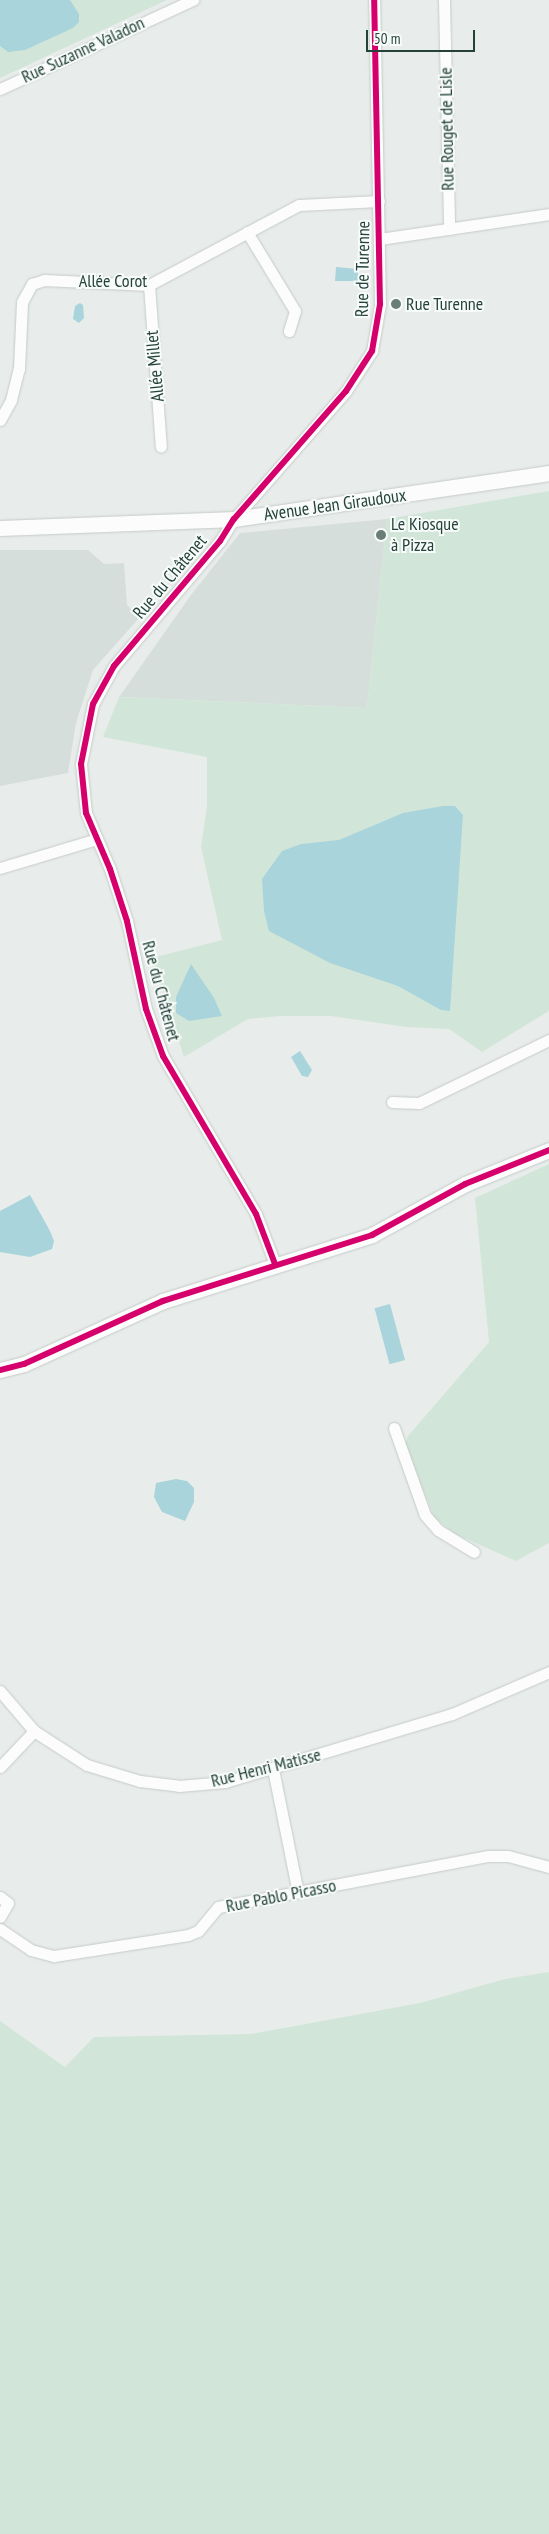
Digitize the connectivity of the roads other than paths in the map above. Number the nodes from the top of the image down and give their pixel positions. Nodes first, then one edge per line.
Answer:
1 (193, 0) edge
2 (374, 0) edge
3 (444, 0) edge
4 (0, 89) edge
5 (379, 201) junction
6 (549, 214) edge
7 (449, 229) junction
8 (247, 232) junction
9 (380, 239) junction
10 (149, 285) junction
11 (289, 331) dead end
12 (0, 420) edge
13 (161, 447) dead end
14 (549, 473) edge
15 (234, 519) junction
16 (0, 528) edge
17 (97, 839) junction
18 (0, 868) edge
19 (548, 1043) edge
20 (392, 1102) dead end
21 (549, 1150) edge
22 (275, 1264) junction
23 (0, 1370) edge
24 (394, 1428) dead end
25 (474, 1552) dead end
26 (549, 1672) edge
27 (0, 1691) edge
28 (34, 1731) junction
29 (0, 1767) edge
30 (273, 1769) junction
31 (549, 1867) edge
32 (298, 1893) junction
33 (0, 1897) edge
34 (0, 1918) edge
35 (0, 1929) edge

1 - 4 street, Rue Suzanne Valadon
2 - 5 street, Rue de Turenne
3 - 7 street, Rue Rouget de Lisle
5 - 8 street, Allée Corot
5 - 9 street, Rue de Turenne
6 - 7 street
7 - 9 street
8 - 10 street, Allée Corot
8 - 11 street
9 - 15 street, Rue de Turenne
10 - 12 street, Allée Corot
10 - 13 street, Allée Millet
14 - 15 street, Avenue Jean Giraudoux
15 - 16 street, Avenue Jean Giraudoux
15 - 17 street, Rue du Châtenet
17 - 18 street
17 - 22 street, Rue du Châtenet
19 - 20 street
21 - 22 street
22 - 23 street
24 - 25 street
26 - 30 street, Rue Henri Matisse
27 - 28 street, Rue Henri Matisse
28 - 29 street
28 - 30 street, Rue Henri Matisse
30 - 32 street
31 - 32 street, Rue Pablo Picasso
32 - 35 street, Rue Pablo Picasso
33 - 34 street

